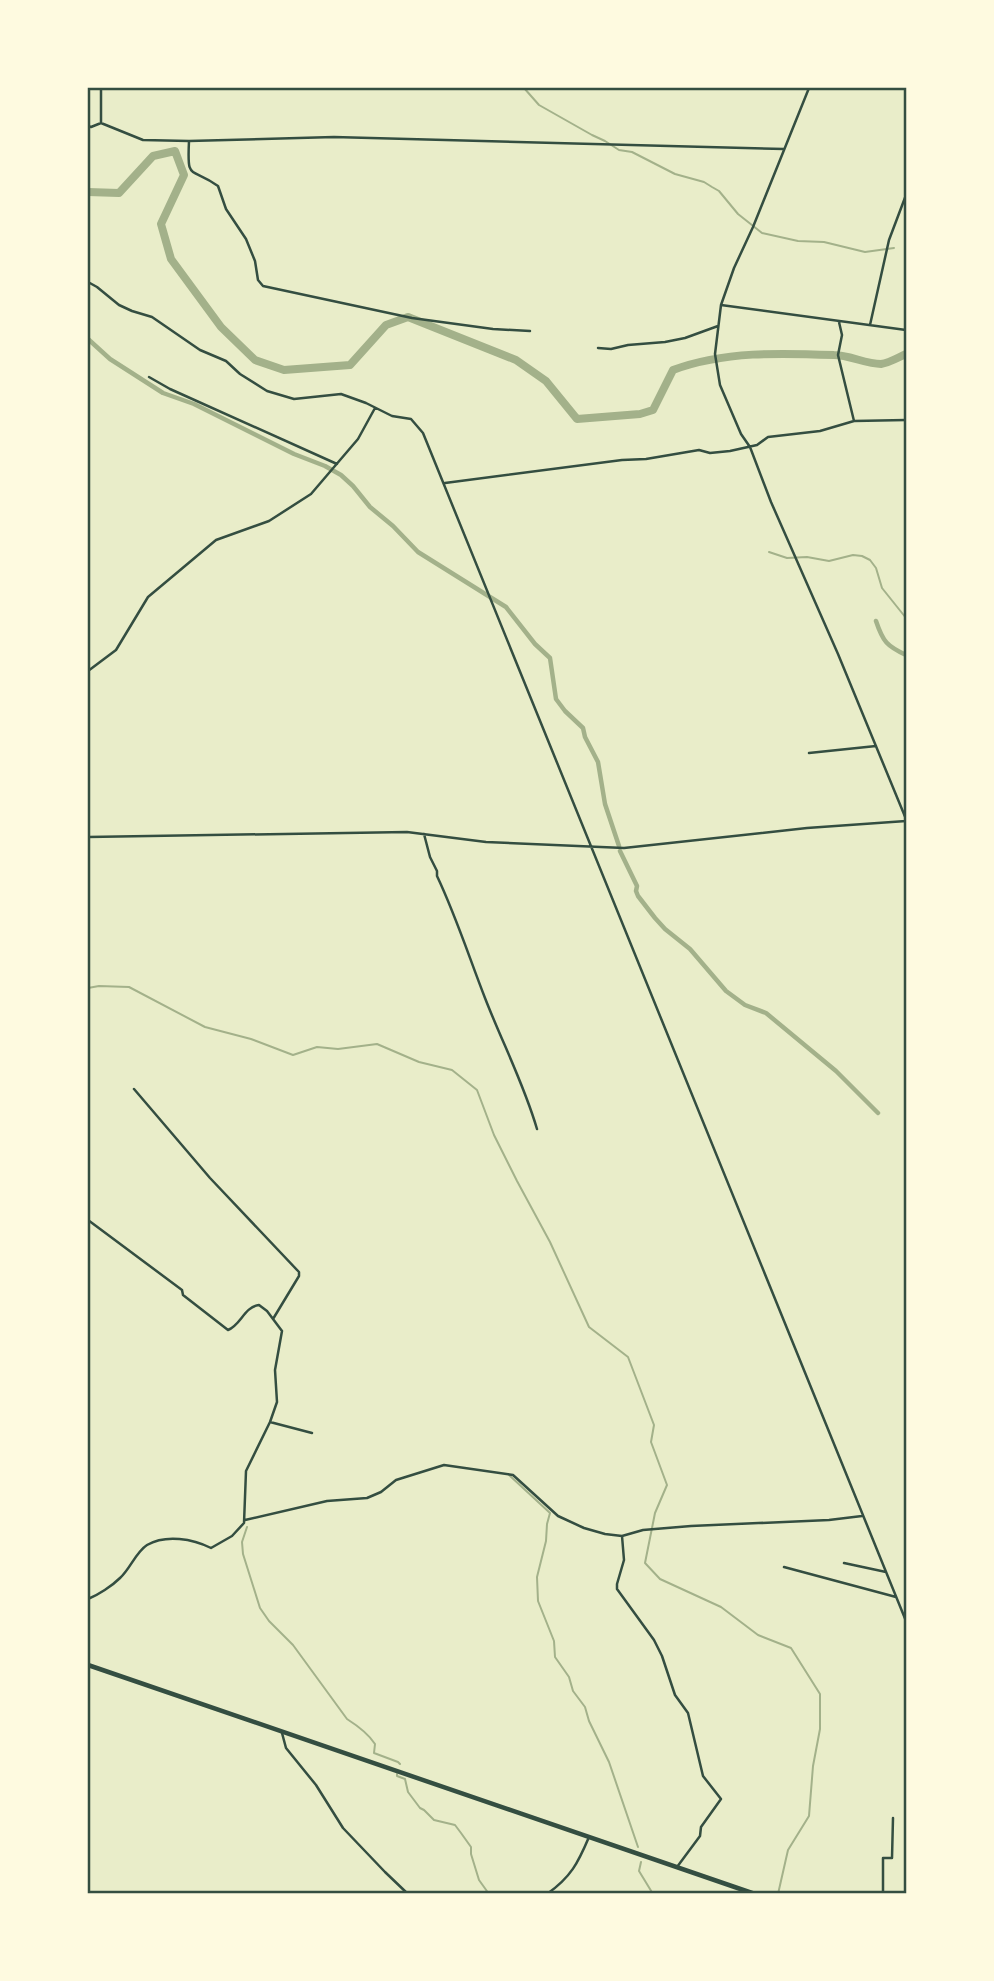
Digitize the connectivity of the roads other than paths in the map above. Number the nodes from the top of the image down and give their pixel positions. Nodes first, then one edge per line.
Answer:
1 (102, 88) edge
2 (809, 88) edge
3 (101, 123) junction
4 (88, 126) edge
5 (189, 141) junction
6 (784, 149) junction
7 (906, 195) edge
8 (88, 282) edge
9 (721, 305) junction
10 (838, 321) junction
11 (870, 325) junction
12 (718, 326) junction
13 (906, 330) edge
14 (530, 331) dead end
15 (598, 348) dead end
16 (149, 377) dead end
17 (375, 408) junction
18 (906, 420) edge
19 (854, 421) junction
20 (750, 447) junction
21 (337, 464) junction
22 (444, 484) junction
23 (88, 671) edge
24 (876, 746) junction
25 (808, 753) dead end
26 (906, 820) edge
27 (424, 834) junction
28 (88, 837) edge
29 (591, 847) junction
30 (134, 1089) dead end
31 (537, 1129) dead end
32 (88, 1220) edge
33 (273, 1319) junction
34 (270, 1422) junction
35 (312, 1433) dead end
36 (862, 1516) junction
37 (244, 1520) junction
38 (622, 1536) junction
39 (844, 1563) dead end
40 (785, 1567) dead end
41 (886, 1572) junction
42 (896, 1597) junction
43 (88, 1599) edge
44 (906, 1621) edge
45 (88, 1665) edge
46 (280, 1730) junction
47 (893, 1818) dead end
48 (589, 1836) junction
49 (677, 1867) junction
50 (753, 1893) edge
51 (408, 1894) edge
52 (547, 1894) edge
53 (883, 1894) edge

1 - 3 street
2 - 6 street
3 - 4 street
3 - 5 street
5 - 6 street
5 - 14 street
6 - 9 street
7 - 11 street
8 - 17 street
9 - 10 street
9 - 12 street
10 - 11 street
10 - 19 street
11 - 13 street
12 - 15 street
12 - 20 street
16 - 21 street
17 - 21 street
17 - 22 street
18 - 19 street
19 - 20 street
20 - 22 street
20 - 24 street
21 - 23 street
22 - 29 street
24 - 25 street
24 - 26 street
26 - 29 street
27 - 28 street
27 - 29 street
27 - 31 street
29 - 36 street
30 - 33 street
32 - 33 street
33 - 34 street
34 - 35 street
34 - 37 street
36 - 38 street
36 - 41 street
37 - 38 street
37 - 43 street
38 - 49 street
39 - 41 street
40 - 42 street
41 - 42 street
42 - 44 street
45 - 46 main road
46 - 48 main road
46 - 51 street
47 - 53 street
48 - 49 main road
48 - 52 street
49 - 50 main road

